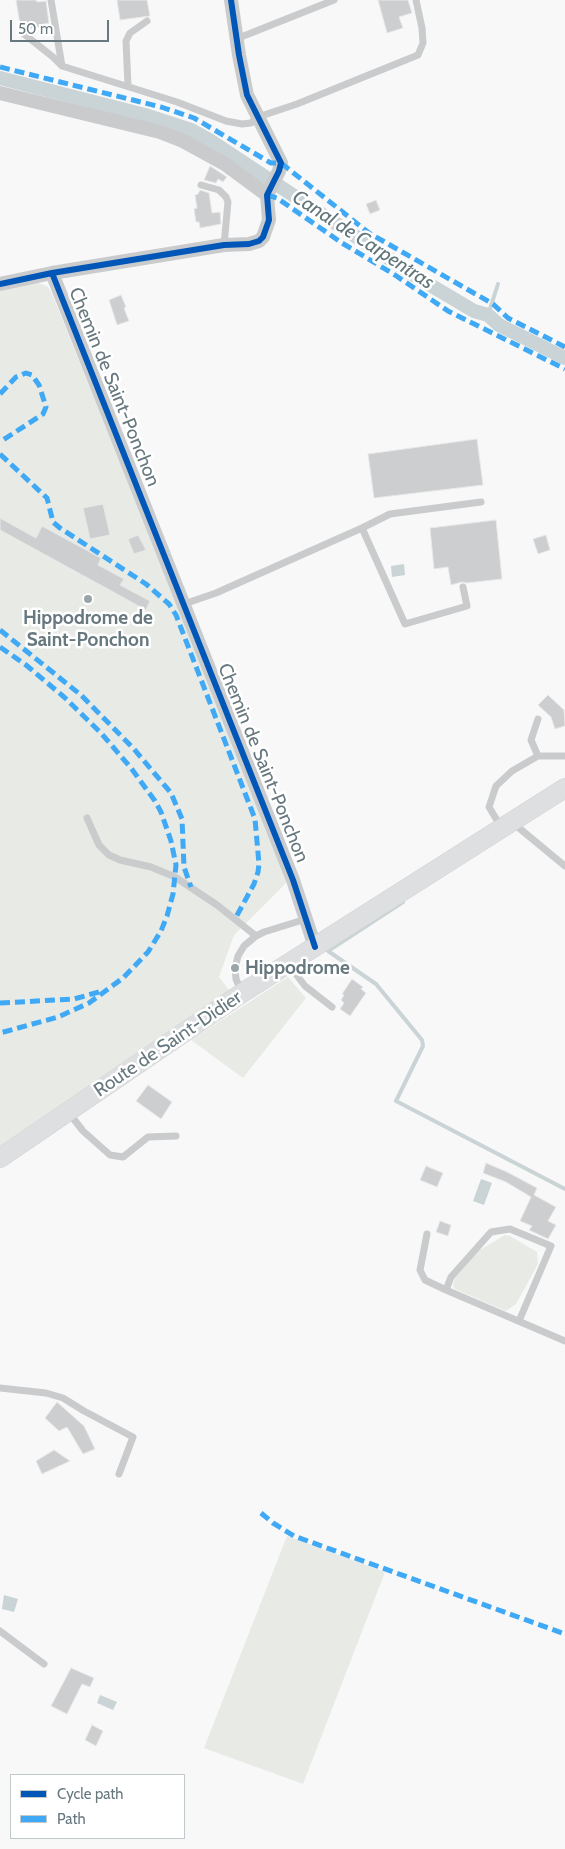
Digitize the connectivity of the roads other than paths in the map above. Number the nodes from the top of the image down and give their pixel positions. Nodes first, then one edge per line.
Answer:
1 (51, 0) edge
2 (231, 0) edge
3 (334, 0) edge
4 (416, 0) edge
5 (147, 21) dead end
6 (24, 34) dead end
7 (236, 39) junction
8 (62, 66) junction
9 (128, 86) junction
10 (0, 93) edge
11 (258, 117) junction
12 (201, 185) dead end
13 (268, 192) junction
14 (224, 245) junction
15 (52, 273) junction
16 (0, 284) edge
17 (481, 502) dead end
18 (362, 528) junction
19 (463, 587) dead end
20 (184, 604) junction
21 (538, 719) dead end
22 (538, 756) junction
23 (565, 756) edge
24 (565, 788) edge
25 (87, 818) dead end
26 (506, 824) junction
27 (565, 866) edge
28 (306, 919) junction
29 (256, 936) junction
30 (315, 947) junction
31 (288, 964) junction
32 (242, 993) junction
33 (332, 1007) dead end
34 (68, 1111) junction
35 (176, 1136) dead end
36 (0, 1158) edge
37 (427, 1234) dead end
38 (446, 1290) junction
39 (519, 1321) junction
40 (565, 1341) edge
41 (0, 1388) edge
42 (119, 1474) dead end
43 (0, 1631) edge
44 (44, 1664) dead end

1 - 8 lane
2 - 7 street
3 - 7 lane
4 - 11 lane
5 - 9 lane
6 - 8 lane
7 - 11 street
8 - 9 lane
9 - 11 lane
10 - 13 street
11 - 13 street
12 - 14 lane
13 - 14 street, Chemin de Saint-Ponchon
14 - 15 street, Chemin de Saint-Ponchon
15 - 16 street
15 - 20 street, Chemin de Saint-Ponchon
17 - 18 lane
18 - 19 lane
18 - 20 lane
20 - 28 street, Chemin de Saint-Ponchon
21 - 22 lane
22 - 23 lane
22 - 26 lane
24 - 26 main road, Route de Saint-Didier
25 - 29 lane
26 - 27 lane
26 - 30 main road, Route de Saint-Didier
28 - 29 lane
28 - 30 street, Chemin de Saint-Ponchon
29 - 32 lane
30 - 31 main road, Route de Saint-Didier
31 - 32 main road, Route de Saint-Didier
31 - 33 lane
32 - 34 main road, Route de Saint-Didier
34 - 35 lane
34 - 36 main road, Route de Saint-Didier
37 - 38 lane
38 - 39 lane
38 - 39 lane
39 - 40 lane
41 - 42 lane
43 - 44 lane

